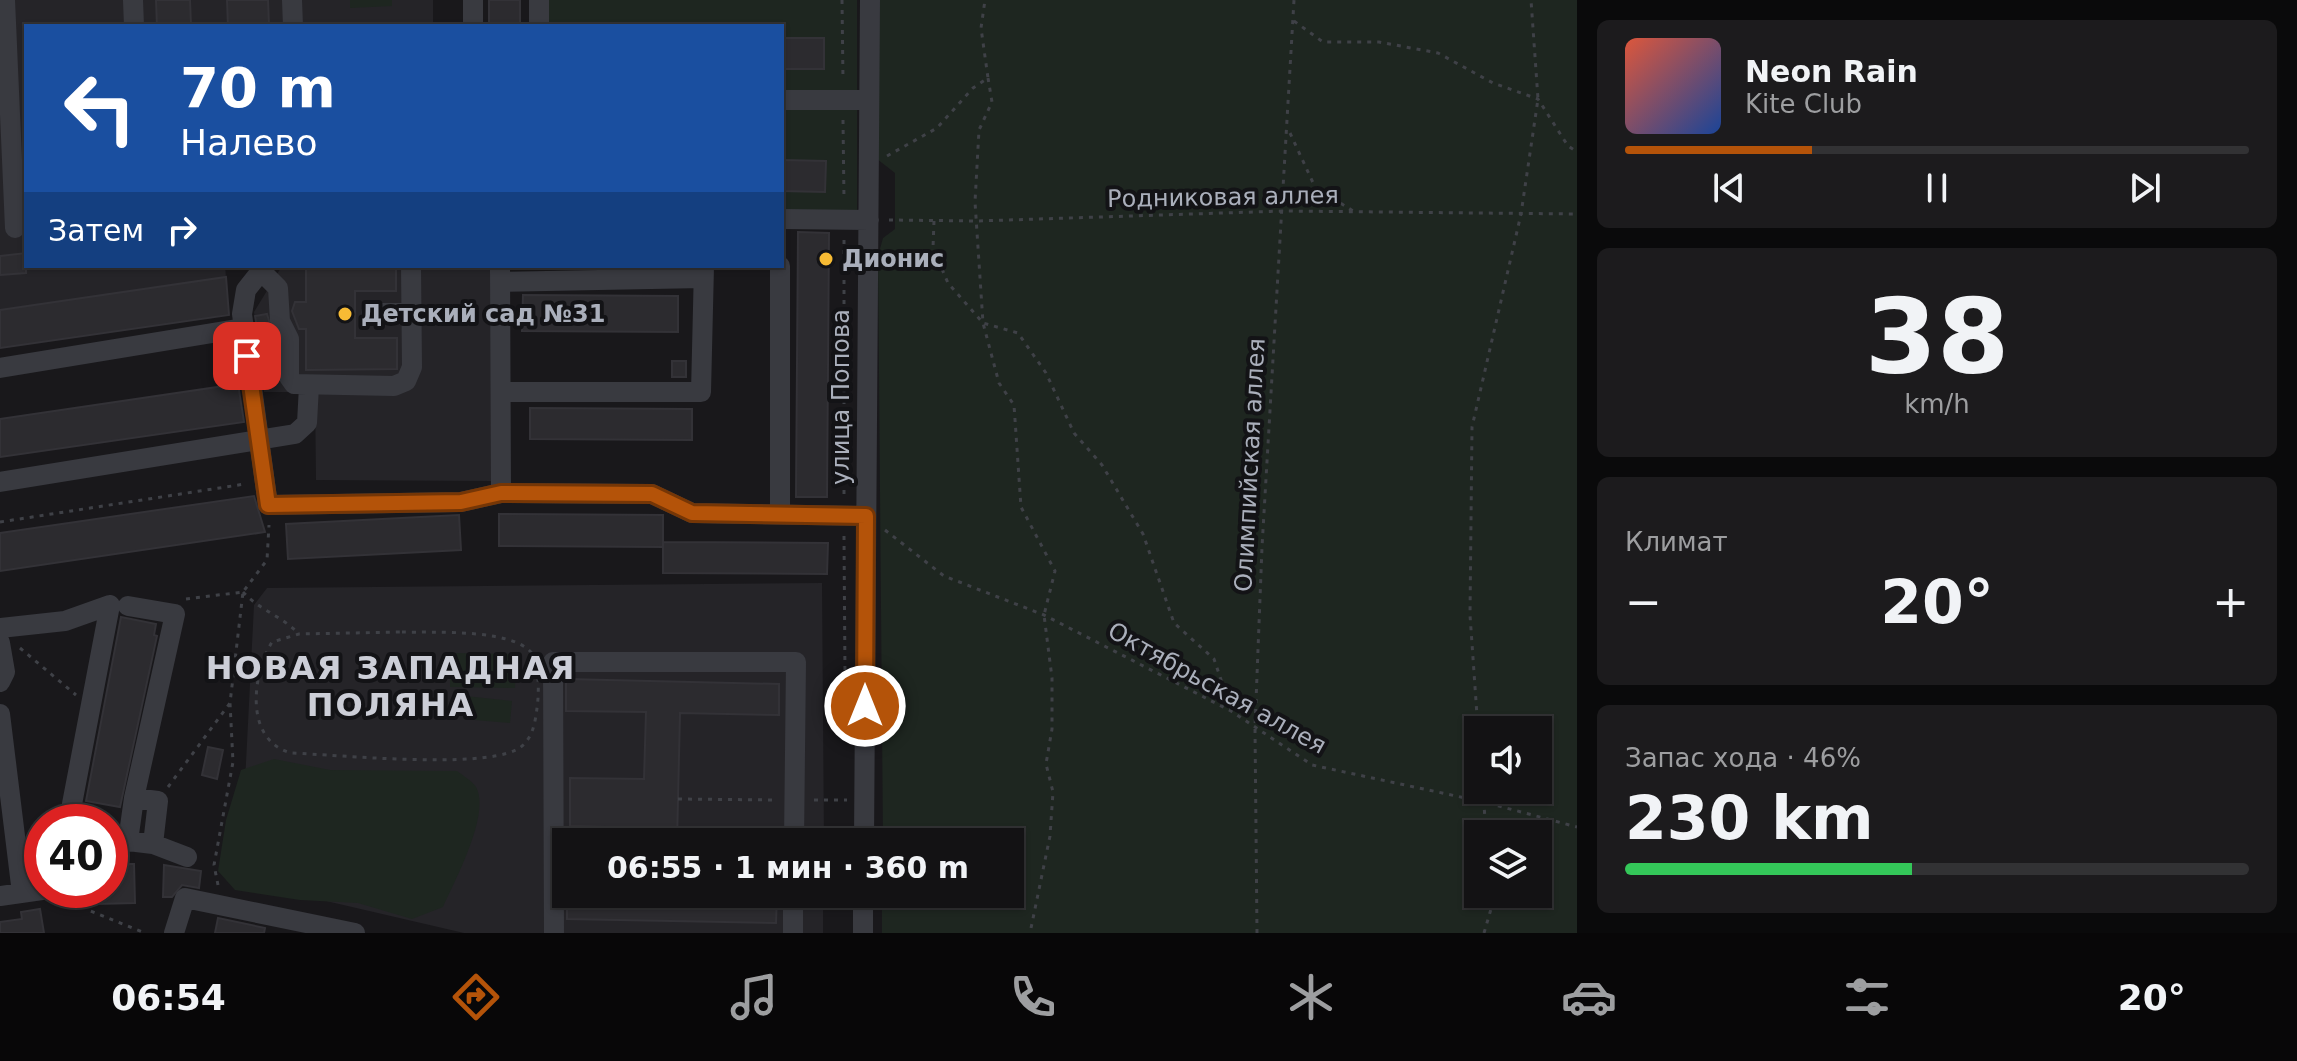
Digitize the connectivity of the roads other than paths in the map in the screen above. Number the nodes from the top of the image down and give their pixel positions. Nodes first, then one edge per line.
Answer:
1 (5, 0) edge
2 (133, 0) edge
3 (292, 0) edge
4 (473, 0) edge
5 (539, 0) edge
6 (870, 0) edge
7 (134, 24) edge
8 (293, 24) edge
9 (473, 24) edge
10 (539, 24) edge
11 (784, 100) edge
12 (869, 100) junction
13 (784, 219) edge
14 (869, 220) junction
15 (15, 228) dead end
16 (263, 268) edge
17 (411, 268) edge
18 (780, 268) edge
19 (704, 272) edge
20 (500, 274) edge
21 (371, 313) dead end
22 (411, 313) junction
23 (243, 328) junction
24 (0, 368) edge
25 (309, 386) junction
26 (501, 392) junction
27 (259, 440) junction
28 (0, 482) edge
29 (501, 493) junction
30 (780, 514) junction
31 (866, 516) junction
32 (128, 606) dead end
33 (4, 637) edge
34 (0, 682) edge
35 (0, 714) edge
36 (134, 798) junction
37 (72, 804) edge
38 (128, 817) edge
39 (554, 828) edge
40 (794, 828) edge
41 (864, 828) edge
42 (153, 844) junction
43 (128, 845) edge
44 (24, 847) edge
45 (187, 857) dead end
46 (24, 892) edge
47 (0, 896) edge
48 (554, 908) edge
49 (793, 908) edge
50 (863, 908) edge
51 (174, 933) edge
52 (355, 933) edge
53 (554, 933) edge
54 (793, 933) edge
55 (863, 933) edge

1 - 15 street
2 - 7 street
3 - 8 street
4 - 9 street
5 - 10 street
6 - 12 street, улица Попова
11 - 12 street
12 - 14 street, улица Попова
13 - 14 street
14 - 31 street, улица Попова
16 - 23 street
16 - 25 street
17 - 22 street
18 - 30 street
19 - 20 street
19 - 26 street
20 - 26 street
21 - 22 street
22 - 25 street
23 - 24 street
23 - 27 street
25 - 27 street
26 - 29 street
27 - 28 street
27 - 29 street
29 - 30 street
30 - 31 street
31 - 41 street, улица Попова
32 - 36 street
33 - 34 street
33 - 37 street
35 - 44 street
36 - 38 street
36 - 42 street
39 - 40 street
42 - 43 street
42 - 45 street
46 - 47 street
48 - 53 street
49 - 54 street
50 - 55 street
51 - 52 street

